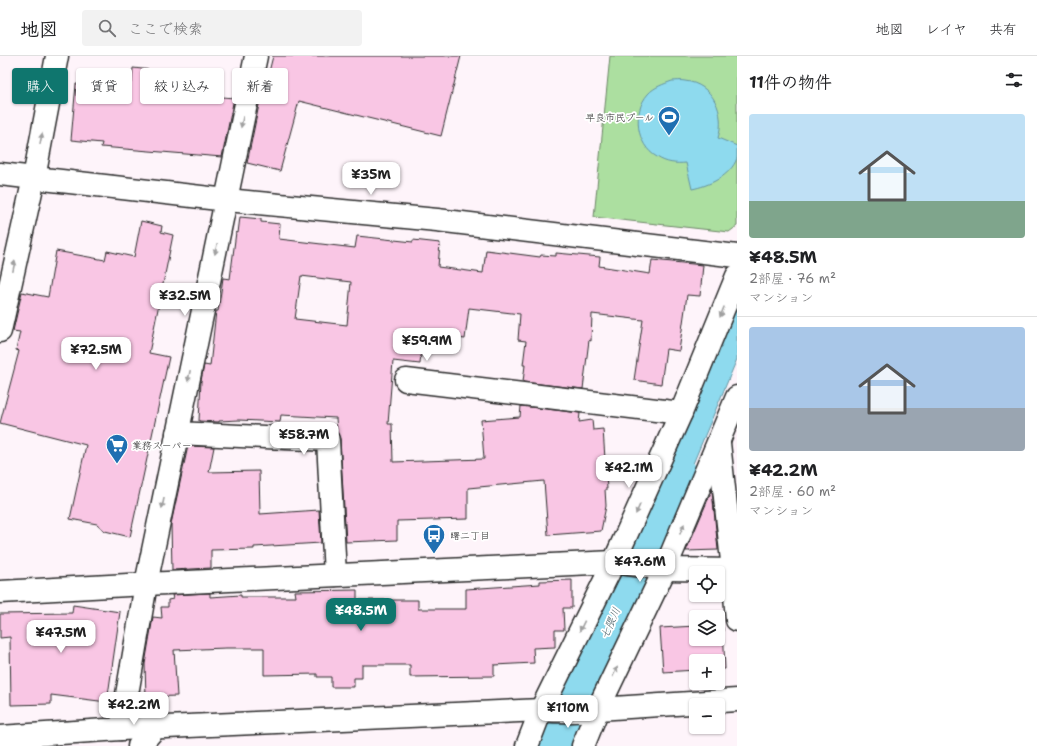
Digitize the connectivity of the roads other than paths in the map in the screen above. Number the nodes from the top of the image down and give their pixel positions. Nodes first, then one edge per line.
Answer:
1 (57, 56) edge
2 (256, 56) edge
3 (0, 174) edge
4 (34, 178) junction
5 (227, 200) junction
6 (737, 256) edge
7 (737, 276) edge
8 (0, 331) edge
9 (406, 380) dead end
10 (737, 397) edge
11 (681, 413) junction
12 (177, 433) junction
13 (726, 435) edge
14 (620, 563) junction
15 (661, 569) junction
16 (735, 570) edge
17 (335, 575) junction
18 (146, 584) junction
19 (0, 592) edge
20 (737, 620) edge
21 (737, 700) edge
22 (589, 710) junction
23 (548, 711) junction
24 (155, 728) junction
25 (121, 729) junction
26 (0, 737) edge
27 (139, 746) edge
28 (528, 746) edge
29 (583, 746) edge

4 -> 1 street
2 -> 5 street
3 - 4 street
4 - 5 street
8 -> 4 street
5 - 6 street
5 -> 12 street
7 -> 11 street
9 - 11 street
10 - 13 street
11 -> 14 street
12 - 17 street
12 -> 18 street
15 -> 13 street
13 - 16 street
14 - 15 street
14 - 17 street
14 -> 23 street
15 - 16 street
22 -> 15 street
16 - 20 street
17 - 18 street
18 - 19 street
18 - 25 street
21 - 22 street
22 - 23 street
22 - 29 street
23 - 24 street
23 - 28 street
24 - 25 street
24 - 27 street
25 - 26 street

